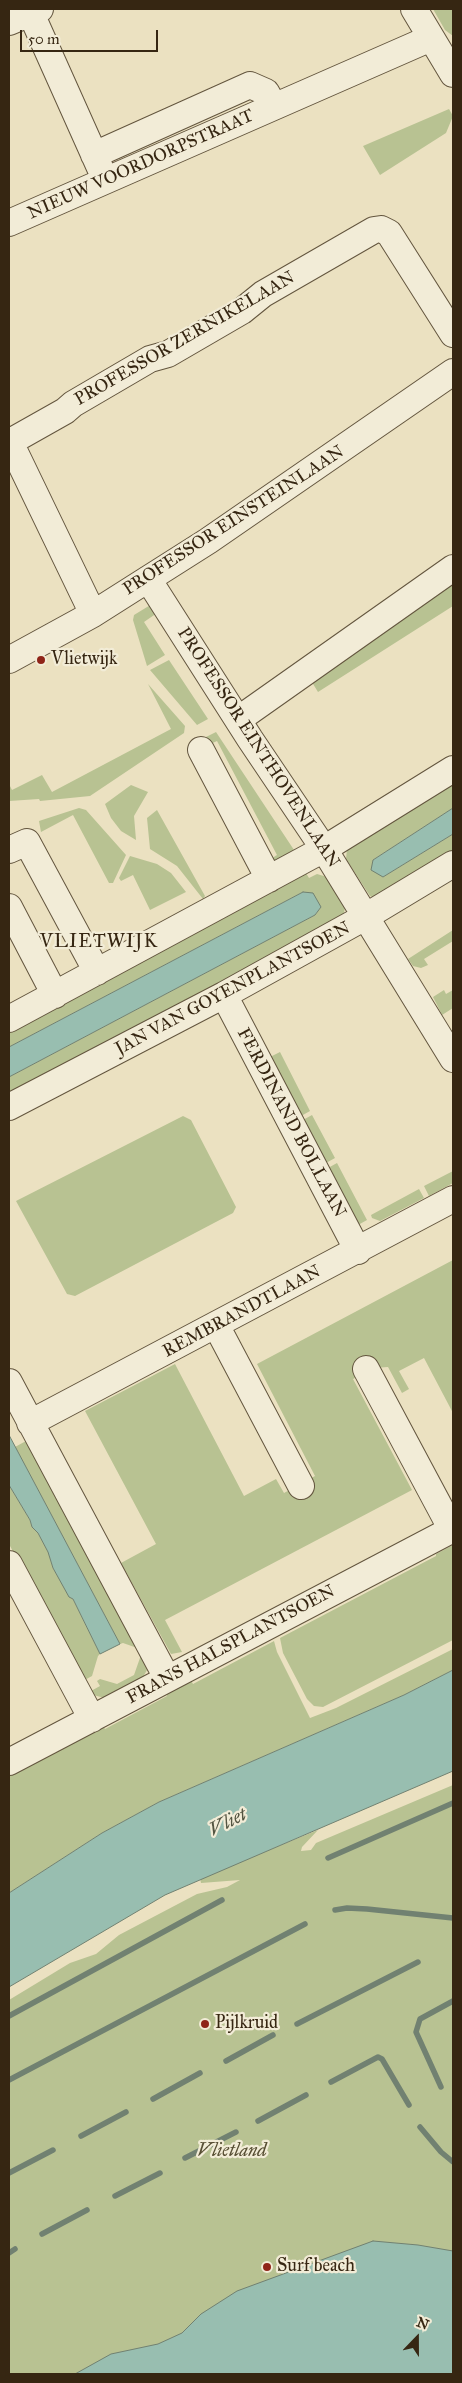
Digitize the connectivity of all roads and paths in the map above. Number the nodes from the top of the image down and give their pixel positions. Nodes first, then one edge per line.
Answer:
1 (414, 9) edge
2 (27, 13) edge
3 (431, 38) junction
4 (453, 74) edge
5 (274, 106) junction
6 (94, 155) junction
7 (105, 180) junction
8 (9, 224) edge
9 (453, 334) edge
10 (453, 372) edge
11 (9, 441) edge
12 (453, 568) edge
13 (148, 579) junction
14 (92, 614) junction
15 (9, 660) edge
16 (239, 719) junction
17 (201, 750) dead end
18 (453, 769) edge
19 (324, 848) junction
20 (9, 850) edge
21 (453, 864) edge
22 (269, 879) junction
23 (9, 907) edge
24 (365, 918) junction
25 (97, 972) junction
26 (55, 995) junction
27 (224, 995) junction
28 (9, 1019) edge
29 (453, 1059) edge
30 (9, 1107) edge
31 (453, 1199) edge
32 (358, 1251) junction
33 (216, 1325) junction
34 (366, 1369) dead end
35 (9, 1382) edge
36 (30, 1423) junction
37 (301, 1486) dead end
38 (453, 1529) edge
39 (9, 1564) edge
40 (167, 1678) junction
41 (92, 1719) junction
42 (9, 1762) edge

1 - 3 street
2 - 6 street
3 - 4 street
3 - 5 street, NIEUW VOORDORPSTRAAT
5 - 6 street, NIEUW VOORDORPSTRAAT
5 - 7 street, NIEUW VOORDORPSTRAAT
6 - 7 street
7 - 8 street, NIEUW VOORDORPSTRAAT
9 - 11 street, PROFESSOR ZERNIKELAAN
10 - 13 street, PROFESSOR EINSTEINLAAN
11 - 14 street
12 - 16 street
13 - 14 street, PROFESSOR EINSTEINLAAN
13 - 16 street, PROFESSOR EINTHOVENLAAN
14 - 15 street, PROFESSOR EINSTEINLAAN
16 - 19 street, PROFESSOR EINTHOVENLAAN
17 - 22 street
18 - 19 street
19 - 22 street
19 - 24 street, PROFESSOR EINTHOVENLAAN
20 - 25 street
21 - 24 street, JAN VAN GOYENPLANTSOEN
22 - 25 street
23 - 26 street
24 - 27 street, JAN VAN GOYENPLANTSOEN
24 - 29 street, PROFESSOR EINTHOVENLAAN
25 - 26 street
26 - 28 street
27 - 30 street, JAN VAN GOYENPLANTSOEN
27 - 32 street, FERDINAND BOLLAAN
31 - 32 street, REMBRANDTLAAN
32 - 33 street, REMBRANDTLAAN
33 - 36 street, REMBRANDTLAAN
33 - 37 street
34 - 38 street
35 - 36 street
36 - 40 street
38 - 40 street, FRANS HALSPLANTSOEN
39 - 41 street
40 - 41 street, FRANS HALSPLANTSOEN
41 - 42 street, FRANS HALSPLANTSOEN

